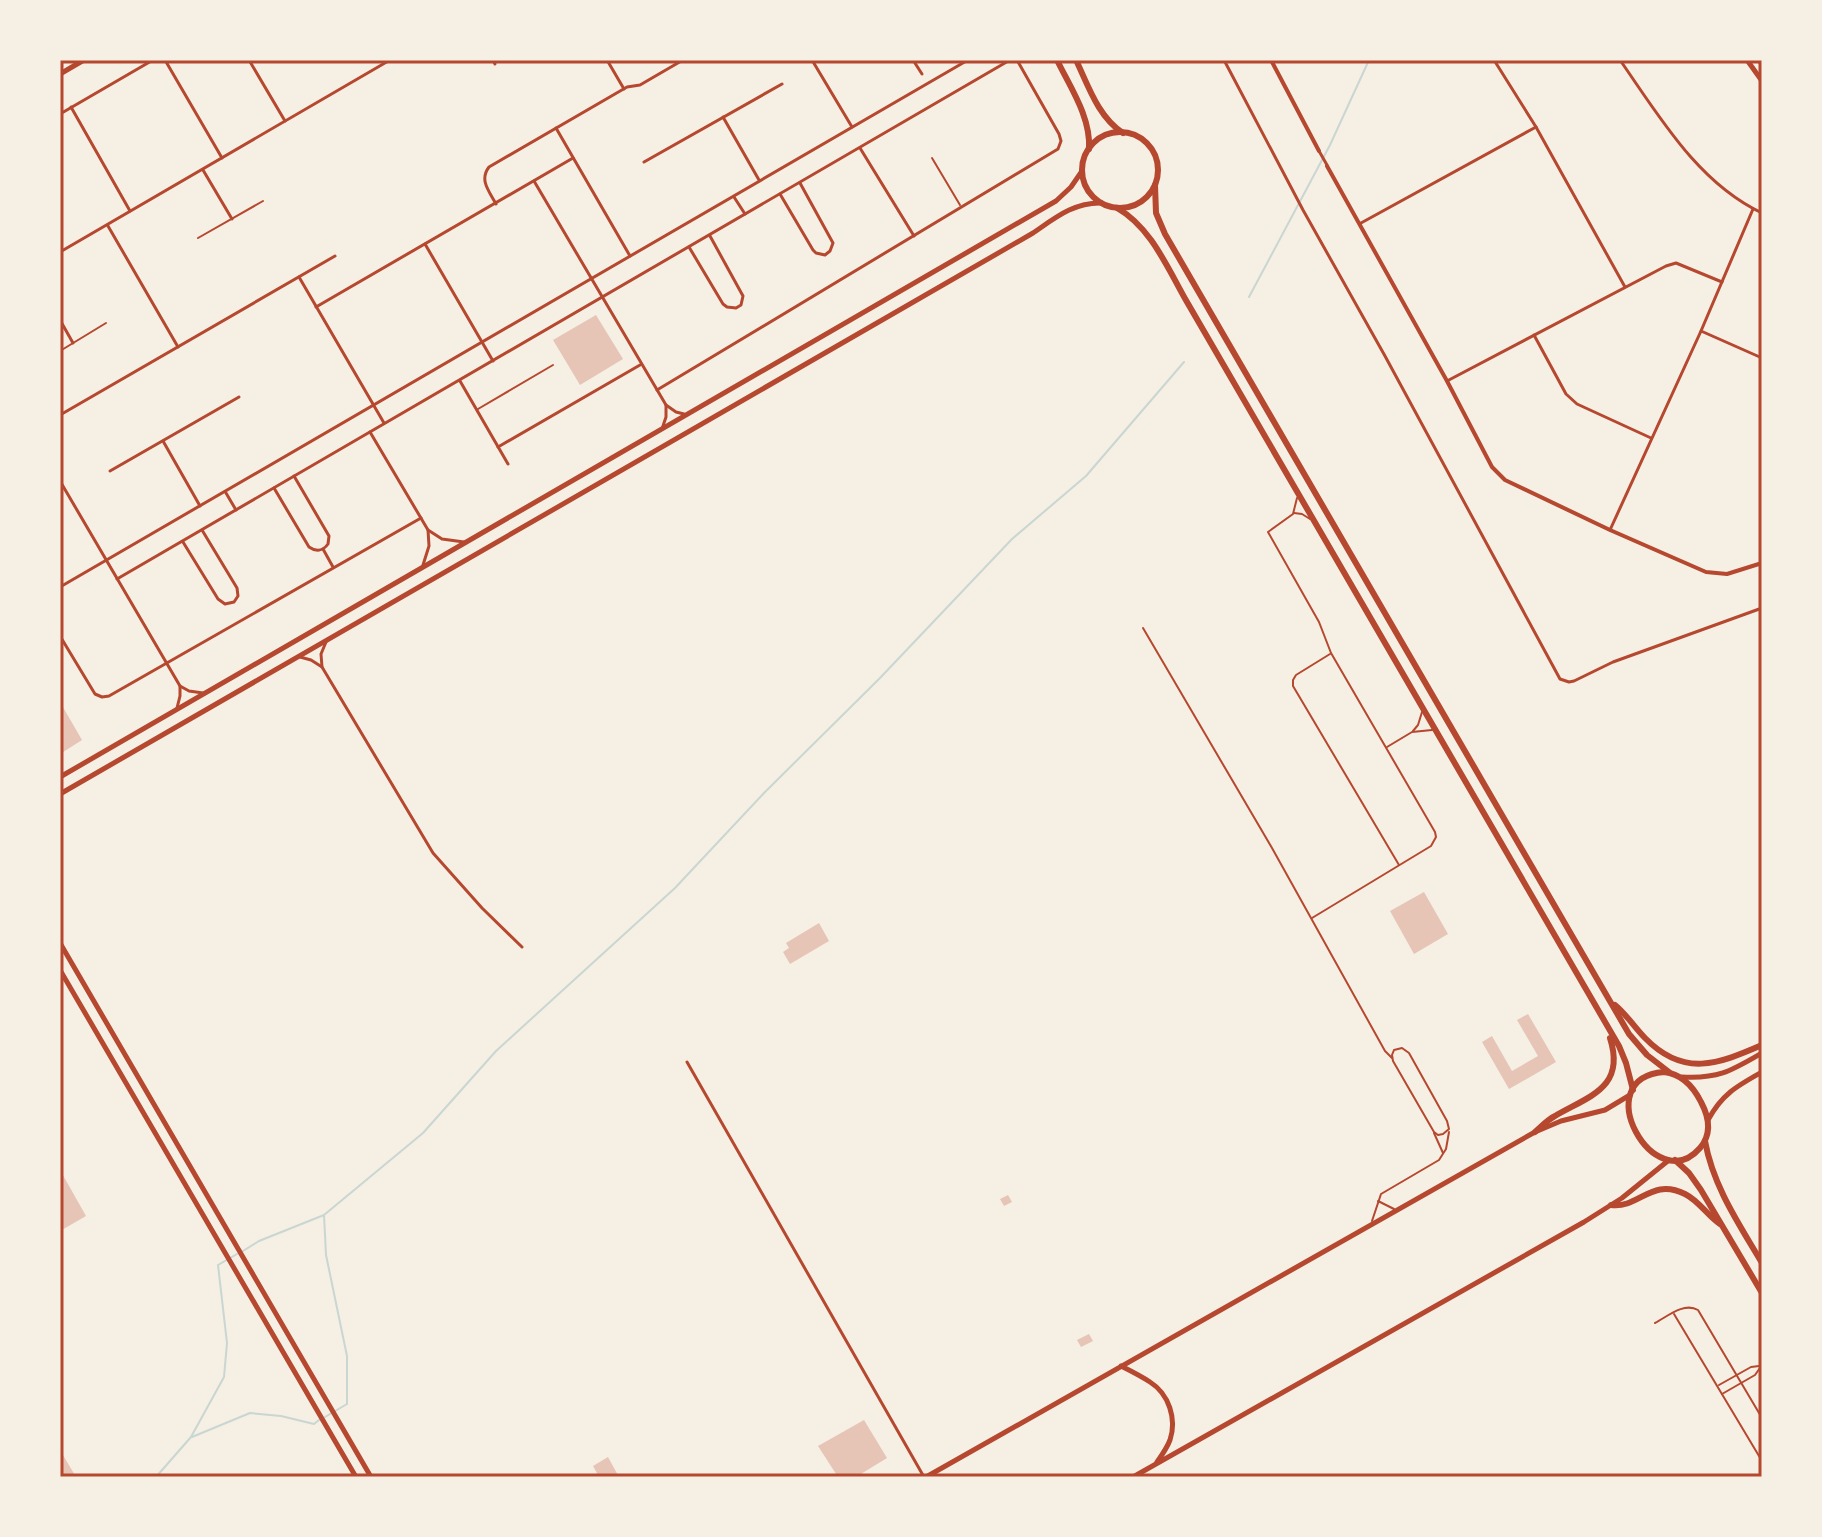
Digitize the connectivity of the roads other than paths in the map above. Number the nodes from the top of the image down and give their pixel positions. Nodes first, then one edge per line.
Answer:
1 (84, 60) edge
2 (153, 60) edge
3 (165, 60) edge
4 (249, 60) edge
5 (390, 60) edge
6 (607, 60) edge
7 (683, 60) edge
8 (812, 60) edge
9 (913, 60) edge
10 (968, 60) edge
11 (1010, 60) edge
12 (1017, 60) edge
13 (1057, 60) edge
14 (1076, 60) edge
15 (1224, 60) edge
16 (1271, 60) edge
17 (1494, 60) edge
18 (1620, 60) edge
19 (1747, 60) edge
20 (60, 74) edge
21 (922, 74) dead end
22 (1762, 81) edge
23 (782, 84) dead end
24 (624, 89) junction
25 (71, 107) junction
26 (60, 114) edge
27 (723, 117) junction
28 (285, 121) junction
29 (852, 127) junction
30 (1536, 127) junction
31 (556, 128) junction
32 (1123, 133) junction
33 (860, 148) junction
34 (1089, 149) junction
35 (1319, 151) joint
36 (222, 158) junction
37 (573, 158) junction
38 (932, 158) dead end
39 (644, 162) dead end
40 (1327, 166) joint
41 (202, 169) junction
42 (1082, 171) junction
43 (534, 181) junction
44 (760, 181) junction
45 (800, 183) junction
46 (1155, 185) junction
47 (780, 194) junction
48 (734, 196) junction
49 (263, 201) dead end
50 (1102, 203) junction
51 (496, 204) junction
52 (961, 207) junction
53 (1117, 208) junction
54 (1753, 209) junction
55 (130, 211) junction
56 (1762, 213) edge
57 (745, 214) junction
58 (232, 219) junction
59 (1360, 223) junction
60 (107, 224) junction
61 (709, 235) junction
62 (914, 236) junction
63 (198, 238) dead end
64 (425, 244) junction
65 (689, 247) junction
66 (60, 252) edge
67 (335, 256) dead end
68 (630, 256) junction
69 (299, 277) junction
70 (591, 279) junction
71 (1722, 282) junction
72 (1625, 287) junction
73 (602, 297) junction
74 (316, 307) junction
75 (60, 320) edge
76 (106, 323) dead end
77 (1701, 331) junction
78 (1534, 335) junction
79 (482, 342) junction
80 (73, 343) junction
81 (178, 347) junction
82 (60, 351) edge
83 (1762, 358) edge
84 (493, 361) junction
85 (642, 364) junction
86 (553, 365) dead end
87 (460, 380) junction
88 (1447, 381) junction
89 (657, 390) junction
90 (239, 397) dead end
91 (373, 405) junction
92 (666, 405) junction
93 (477, 410) junction
94 (688, 414) junction
95 (60, 415) edge
96 (384, 424) junction
97 (662, 429) junction
98 (370, 432) junction
99 (1651, 438) junction
100 (163, 441) junction
101 (498, 447) junction
102 (508, 464) dead end
103 (110, 471) dead end
104 (294, 476) junction
105 (60, 481) edge
106 (274, 488) junction
107 (1295, 489) junction
108 (225, 491) junction
109 (200, 506) junction
110 (236, 510) junction
111 (1293, 514) junction
112 (421, 518) junction
113 (1316, 525) junction
114 (202, 530) junction
115 (428, 530) junction
116 (1610, 530) junction
117 (183, 541) junction
118 (466, 542) junction
119 (323, 549) junction
120 (106, 560) junction
121 (1762, 563) edge
122 (334, 568) junction
123 (420, 569) junction
124 (117, 579) junction
125 (60, 587) edge
126 (1762, 608) edge
127 (1143, 628) dead end
128 (60, 636) edge
129 (326, 641) junction
130 (1331, 653) junction
131 (300, 657) junction
132 (167, 664) junction
133 (322, 667) junction
134 (180, 686) junction
135 (205, 694) junction
136 (1422, 707) junction
137 (175, 711) junction
138 (1435, 730) junction
139 (1412, 732) junction
140 (1386, 748) junction
141 (60, 777) edge
142 (60, 794) edge
143 (1399, 865) junction
144 (1312, 918) junction
145 (60, 943) edge
146 (522, 947) dead end
147 (60, 970) edge
148 (1609, 1000) junction
149 (1607, 1026) junction
150 (1762, 1045) edge
151 (1762, 1053) edge
152 (1392, 1058) junction
153 (687, 1062) dead end
154 (1669, 1072) junction
155 (1762, 1072) edge
156 (1682, 1077) junction
157 (1632, 1092) junction
158 (1708, 1120) junction
159 (1449, 1129) junction
160 (1434, 1132) junction
161 (1535, 1132) junction
162 (1705, 1141) junction
163 (1443, 1155) junction
164 (1672, 1160) junction
165 (1378, 1200) junction
166 (1611, 1205) junction
167 (1399, 1209) junction
168 (1370, 1225) junction
169 (1722, 1225) junction
170 (1762, 1263) edge
171 (1762, 1293) edge
172 (1673, 1313) junction
173 (1655, 1323) dead end
174 (1121, 1366) junction
175 (1761, 1366) edge
176 (1736, 1375) junction
177 (1741, 1383) junction
178 (1717, 1386) junction
179 (1722, 1394) junction
180 (1762, 1418) edge
181 (1762, 1461) edge
182 (1157, 1463) junction
183 (355, 1476) edge
184 (371, 1477) edge
185 (925, 1477) edge
186 (1133, 1477) edge

1 - 20 main road
2 - 25 street
3 - 36 street
4 - 28 street
5 - 28 street
6 - 24 street
7 - 24 street
8 - 29 street
9 - 21 street
10 - 29 street
11 - 33 street
12 - 52 street
13 - 34 highway
14 - 32 highway
15 - 126 street
16 - 35 street
17 - 30 street
18 - 54 street
19 - 22 main road
23 - 27 street
24 - 31 street
25 - 26 street
25 - 55 street
27 - 39 street
27 - 44 street
28 - 36 street
29 - 44 street
30 - 59 street
30 - 72 street
31 - 37 street
31 - 51 street
32 - 34 highway
32 - 46 highway
33 - 45 street
33 - 62 street
34 - 42 highway
35 - 40 street
36 - 41 street
37 - 43 street
37 - 68 street
38 - 52 lane
40 - 59 street
41 - 55 street
41 - 58 street
42 - 50 highway
42 - 94 main road
43 - 51 street
43 - 70 street
44 - 48 street
45 - 47 street
45 - 47 street
46 - 53 highway
46 - 148 highway
47 - 57 street
48 - 57 street
48 - 68 street
49 - 58 lane
50 - 53 highway
50 - 129 main road
51 - 64 street
52 - 62 street
53 - 107 highway
54 - 56 street
54 - 71 street
55 - 60 street
57 - 61 street
58 - 63 lane
59 - 88 street
60 - 66 street
60 - 81 street
61 - 65 street
61 - 65 street
62 - 89 street
64 - 74 street
64 - 79 street
65 - 73 street
67 - 69 street
68 - 70 street
69 - 74 street
69 - 81 street
70 - 73 street
70 - 79 street
71 - 72 street
71 - 77 street
72 - 78 street
73 - 84 street
73 - 85 street
74 - 91 street
75 - 80 street
76 - 80 lane
77 - 83 street
77 - 99 street
78 - 88 street
78 - 99 street
79 - 84 street
79 - 91 street
80 - 82 lane
81 - 95 street
84 - 87 street
85 - 89 street
85 - 101 street
86 - 93 lane
87 - 93 street
87 - 96 street
88 - 116 street
89 - 92 street
90 - 100 street
91 - 96 street
91 - 108 street
92 - 94 street
92 - 97 street
93 - 101 street
94 - 97 main road
96 - 98 street
97 - 118 main road
98 - 104 street
98 - 112 street
99 - 116 street
100 - 103 street
100 - 109 street
101 - 102 street
104 - 106 street
104 - 119 street
105 - 120 street
106 - 110 street
106 - 119 street
107 - 111 lane
107 - 113 highway
108 - 109 street
108 - 110 street
109 - 120 street
110 - 114 street
111 - 113 lane
111 - 130 lane
112 - 115 street
112 - 122 street
113 - 136 highway
114 - 117 street
114 - 117 street
115 - 118 street
115 - 123 street
116 - 121 street
117 - 124 street
118 - 123 main road
119 - 122 street
120 - 124 street
120 - 125 street
122 - 132 street
123 - 135 main road
124 - 132 street
127 - 144 lane
128 - 132 street
129 - 131 main road
129 - 133 street
130 - 140 lane
130 - 143 lane
131 - 133 street
131 - 142 main road
132 - 134 street
133 - 146 street
134 - 135 street
134 - 137 street
135 - 137 main road
136 - 138 highway
136 - 139 lane
137 - 141 main road
138 - 139 lane
138 - 149 highway
139 - 140 lane
140 - 143 lane
143 - 144 lane
144 - 152 lane
145 - 184 main road
147 - 183 main road
148 - 150 highway
148 - 154 highway
149 - 157 highway
149 - 161 highway
151 - 156 main road
152 - 159 lane
152 - 160 lane
153 - 185 street
154 - 156 highway
154 - 157 highway
155 - 158 main road
156 - 158 highway
157 - 161 main road
157 - 164 highway
158 - 162 highway
159 - 160 lane
159 - 163 lane
160 - 163 lane
161 - 167 main road
162 - 164 highway
162 - 170 highway
163 - 165 lane
164 - 166 main road
164 - 169 highway
165 - 167 lane
165 - 168 lane
166 - 169 highway
166 - 182 main road
167 - 168 main road
168 - 174 main road
169 - 171 highway
172 - 173 lane
172 - 176 lane
172 - 178 lane
174 - 182 main road
174 - 185 main road
175 - 176 lane
175 - 177 lane
176 - 177 lane
176 - 178 lane
177 - 179 lane
177 - 180 lane
178 - 179 lane
179 - 181 lane
182 - 186 main road

